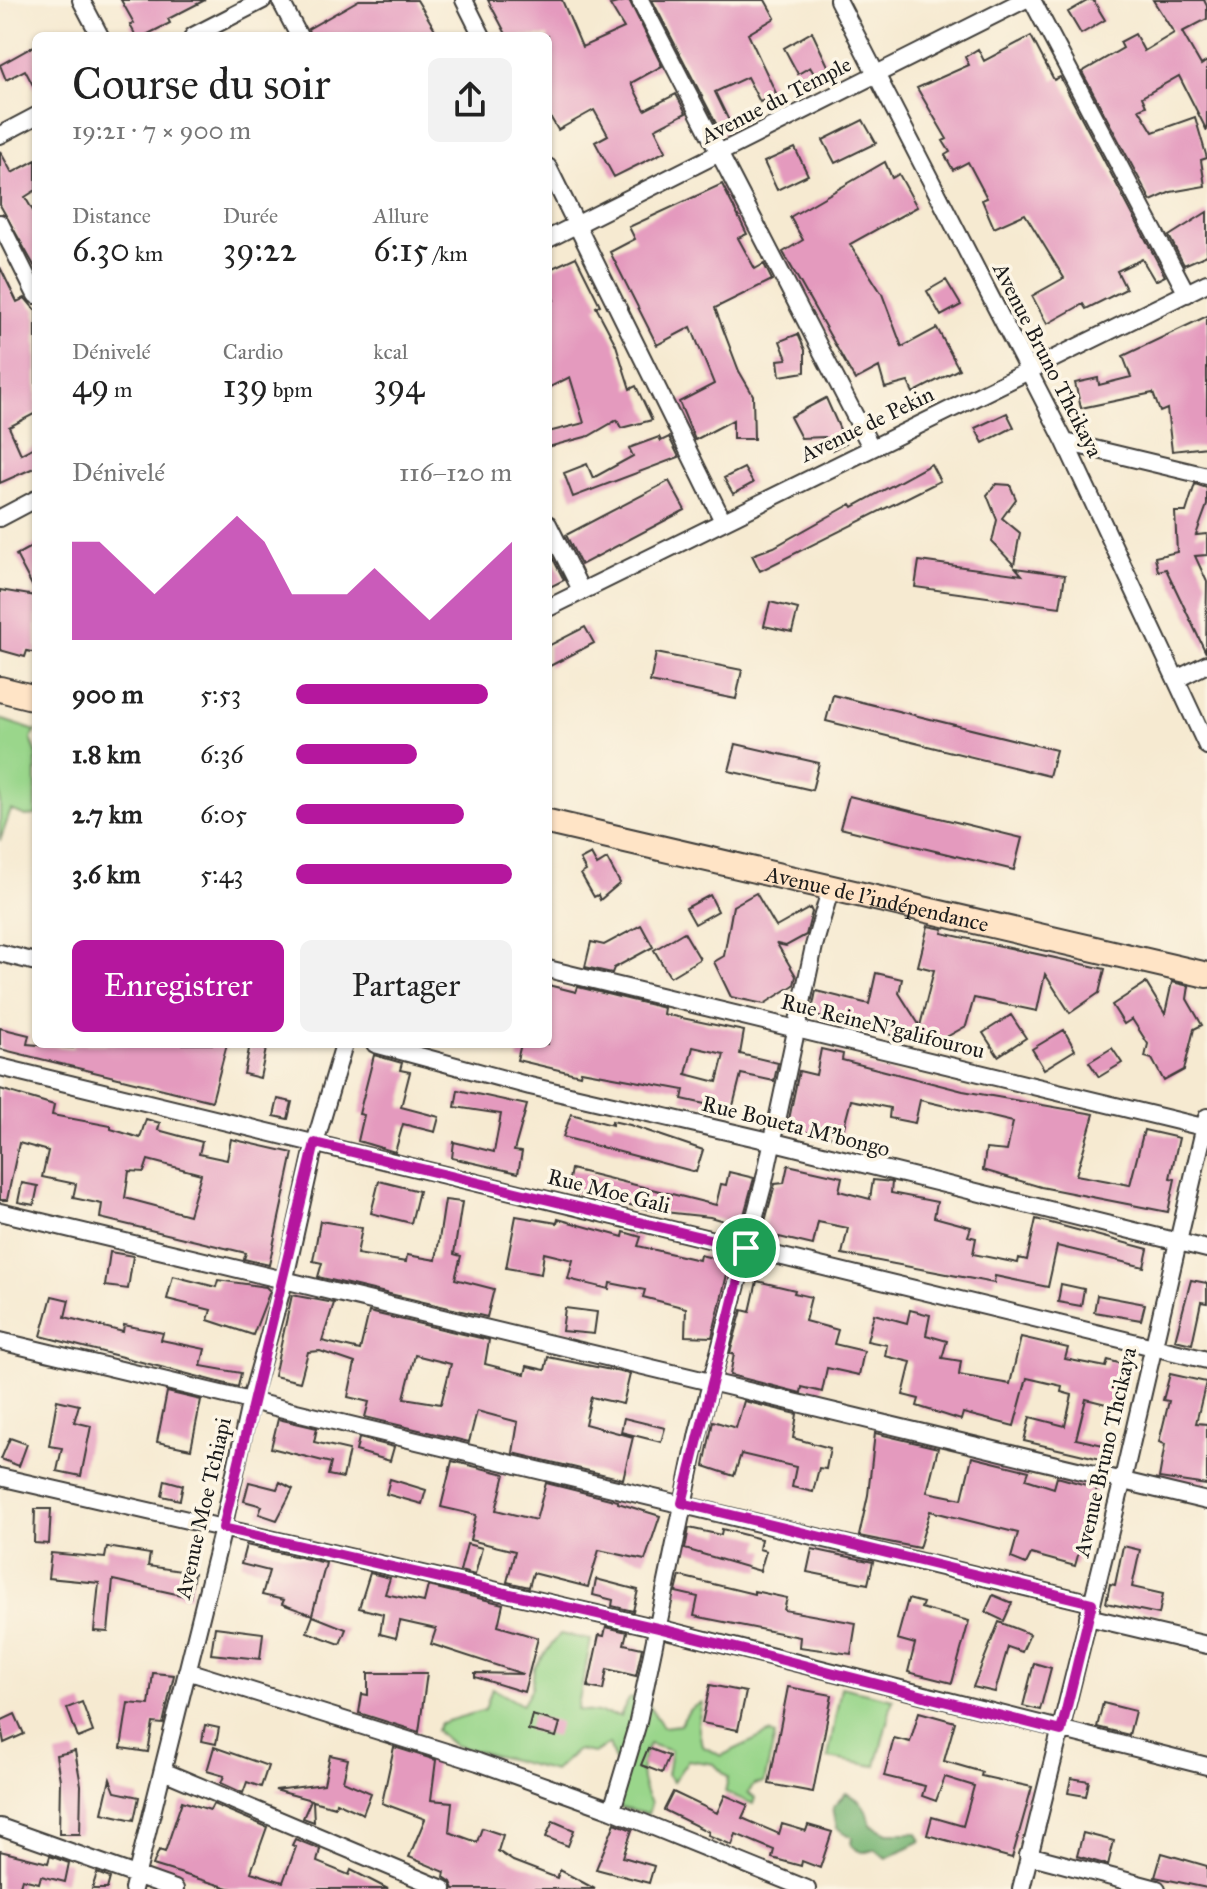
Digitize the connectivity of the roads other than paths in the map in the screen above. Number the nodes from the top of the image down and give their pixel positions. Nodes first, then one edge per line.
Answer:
1 (81, 0) edge
2 (263, 0) edge
3 (280, 0) edge
4 (464, 0) edge
5 (640, 0) edge
6 (838, 0) edge
7 (1024, 0) edge
8 (1032, 0) edge
9 (98, 32) edge
10 (201, 32) edge
11 (297, 32) edge
12 (480, 32) edge
13 (877, 75) junction
14 (32, 118) edge
15 (0, 135) edge
16 (720, 154) junction
17 (552, 175) edge
18 (0, 223) edge
19 (578, 224) junction
20 (552, 237) edge
21 (1207, 283) edge
22 (32, 287) edge
23 (1187, 294) junction
24 (1028, 369) junction
25 (1065, 442) junction
26 (871, 447) junction
27 (1207, 476) edge
28 (32, 501) edge
29 (0, 518) edge
30 (723, 521) junction
31 (552, 532) edge
32 (581, 590) junction
33 (552, 606) edge
34 (1207, 664) edge
35 (1179, 678) junction
36 (0, 689) edge
37 (32, 697) edge
38 (1207, 746) edge
39 (552, 823) edge
40 (831, 887) junction
41 (0, 953) edge
42 (32, 961) edge
43 (552, 970) edge
44 (1207, 975) edge
45 (798, 1027) junction
46 (343, 1048) edge
47 (390, 1048) edge
48 (0, 1067) edge
49 (1206, 1124) edge
50 (770, 1141) junction
51 (315, 1143) junction
52 (0, 1212) edge
53 (1176, 1242) junction
54 (746, 1248) junction
55 (1207, 1249) edge
56 (285, 1278) junction
57 (0, 1341) edge
58 (1152, 1348) junction
59 (1207, 1360) edge
60 (712, 1382) junction
61 (251, 1399) junction
62 (0, 1477) edge
63 (1123, 1479) junction
64 (1207, 1501) edge
65 (682, 1503) junction
66 (223, 1528) junction
67 (1090, 1610) junction
68 (658, 1628) junction
69 (1207, 1645) edge
70 (187, 1671) junction
71 (1061, 1731) junction
72 (1207, 1766) edge
73 (163, 1771) junction
74 (612, 1810) junction
75 (0, 1827) edge
76 (1028, 1855) junction
77 (136, 1882) edge
78 (175, 1889) edge
79 (443, 1889) edge
80 (807, 1889) edge
81 (1021, 1889) edge
82 (1157, 1889) edge

1 - 9 street
2 - 10 street
3 - 11 street
4 - 12 street
5 - 16 street
6 - 13 street, Avenue Bruno Thcikaya
7 - 13 street, Avenue du Temple
8 - 23 street
13 - 16 street, Avenue du Temple
13 - 24 street, Avenue Bruno Thcikaya
14 - 15 street
16 - 19 street, Avenue du Temple
16 - 26 street
17 - 19 street
18 - 22 street
19 - 20 street, Avenue du Temple
19 - 30 street
21 - 23 street, Avenue de Pekin
23 - 24 street, Avenue de Pekin
24 - 25 street, Avenue Bruno Thcikaya
24 - 26 street, Avenue de Pekin
25 - 27 street
25 - 35 street, Avenue Bruno Thcikaya
26 - 30 street, Avenue de Pekin
28 - 29 street
30 - 32 street, Avenue de Pekin
31 - 32 street
32 - 33 street, Avenue de Pekin
34 - 35 street
35 - 38 street, Avenue Bruno Thcikaya
36 - 37 street
39 - 40 street, Avenue de l'indépendance
40 - 44 street, Avenue de l'indépendance
40 - 45 street
41 - 42 street
43 - 45 street, Rue ReineN'galifourou
45 - 49 street, Rue ReineN'galifourou
45 - 50 street
46 - 51 street, Avenue Moe Tchiapi
47 - 50 street, Rue Boueta M'bongo
48 - 51 street, Rue Moe Gali
49 - 53 street, Avenue Bruno Thcikaya
50 - 53 street, Rue Boueta M'bongo
50 - 54 street
51 - 54 street, Rue Moe Gali
51 - 56 street, Avenue Moe Tchiapi
52 - 56 street
53 - 55 street, Rue Boueta M'bongo
53 - 58 street, Avenue Bruno Thcikaya
54 - 58 street, Rue Moe Gali
54 - 60 street
56 - 60 street
56 - 61 street, Avenue Moe Tchiapi
57 - 61 street
58 - 59 street, Rue Moe Gali
58 - 63 street, Avenue Bruno Thcikaya
60 - 63 street
60 - 65 street
61 - 65 street
61 - 66 street, Avenue Moe Tchiapi
62 - 66 street
63 - 64 street
63 - 67 street, Avenue Bruno Thcikaya
65 - 67 street
65 - 68 street
66 - 68 street
66 - 70 street, Avenue Moe Tchiapi
67 - 69 street
67 - 71 street, Avenue Bruno Thcikaya
68 - 71 street
68 - 74 street
70 - 73 street, Avenue Moe Tchiapi
70 - 74 street
71 - 72 street
71 - 76 street, Avenue Bruno Thcikaya
73 - 77 street, Avenue Moe Tchiapi
73 - 79 street
74 - 80 street
75 - 77 street
76 - 81 street, Avenue Bruno Thcikaya
76 - 82 street
77 - 78 street

